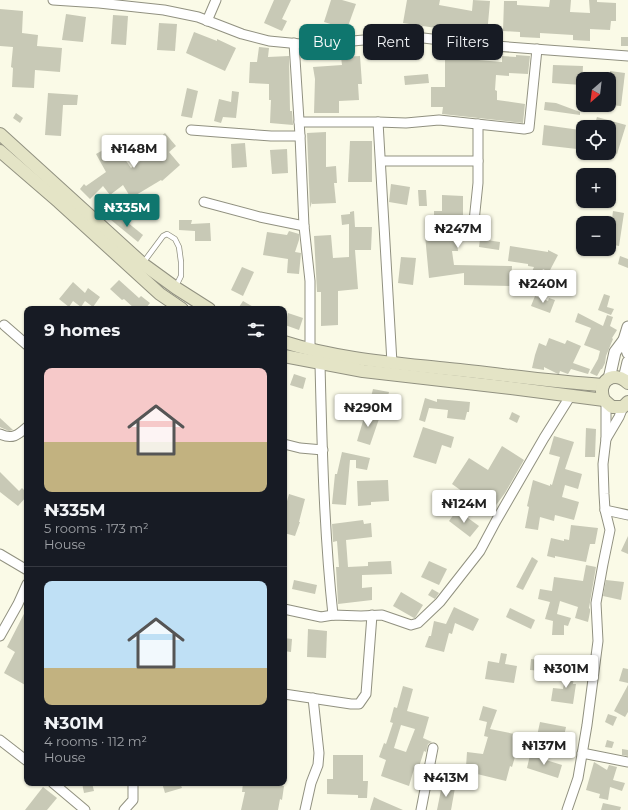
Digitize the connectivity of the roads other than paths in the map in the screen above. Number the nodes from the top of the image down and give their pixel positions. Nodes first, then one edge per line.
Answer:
1 (53, 0) edge
2 (216, 0) edge
3 (207, 21) junction
4 (294, 43) junction
5 (537, 49) junction
6 (628, 56) edge
7 (299, 122) junction
8 (378, 122) junction
9 (478, 124) junction
10 (191, 130) dead end
11 (0, 134) edge
12 (300, 136) junction
13 (0, 151) edge
14 (382, 161) junction
15 (478, 161) junction
16 (204, 202) dead end
17 (304, 226) junction
18 (473, 231) dead end
19 (143, 264) junction
20 (176, 288) junction
21 (178, 306) edge
22 (204, 306) edge
23 (4, 325) dead end
24 (628, 327) edge
25 (624, 340) junction
26 (24, 342) edge
27 (287, 343) edge
28 (310, 349) junction
29 (628, 353) edge
30 (287, 357) edge
31 (628, 362) edge
32 (392, 363) junction
33 (320, 364) junction
34 (626, 381) edge
35 (606, 382) junction
36 (571, 395) junction
37 (605, 401) junction
38 (626, 403) edge
39 (24, 430) edge
40 (0, 434) edge
41 (606, 439) junction
42 (287, 445) edge
43 (323, 450) junction
44 (605, 510) junction
45 (628, 515) edge
46 (0, 554) edge
47 (24, 568) edge
48 (24, 591) edge
49 (287, 610) edge
50 (372, 614) junction
51 (333, 615) junction
52 (0, 636) edge
53 (287, 694) edge
54 (312, 698) junction
55 (0, 740) edge
56 (433, 748) dead end
57 (582, 753) junction
58 (24, 759) edge
59 (628, 762) edge
60 (57, 786) edge
61 (133, 786) edge
62 (85, 810) edge
63 (124, 810) edge
64 (305, 810) edge
65 (421, 810) edge
66 (567, 810) edge

1 - 3 street
2 - 3 street
3 - 4 street
4 - 5 street
4 - 7 street
5 - 6 street
5 - 9 street
7 - 8 street
7 - 12 street
8 - 9 street
8 - 14 street
9 - 15 street
10 - 12 street
11 - 19 main road
12 - 17 street
13 - 21 main road
14 - 15 street
14 - 32 street
15 - 18 street
16 - 17 street
17 - 28 street
19 - 20 main road
19 - 20 lane
20 - 22 main road
23 - 26 street
24 - 25 street
25 - 29 street
25 - 35 street
27 - 28 main road
28 - 32 main road
30 - 33 main road
31 - 34 street
32 - 35 main road
33 - 36 main road
33 - 43 street
34 - 35 main road
35 - 37 main road
36 - 37 main road
36 - 50 street
37 - 38 main road
37 - 41 street
38 - 41 street
39 - 40 street
41 - 44 street
42 - 43 street
43 - 51 street
44 - 45 street
44 - 57 street
46 - 47 street
48 - 52 street
49 - 51 street
50 - 51 street
50 - 54 street
53 - 54 street
54 - 64 street
55 - 58 street
56 - 65 street
57 - 59 street
57 - 66 street
60 - 62 street
61 - 63 street

